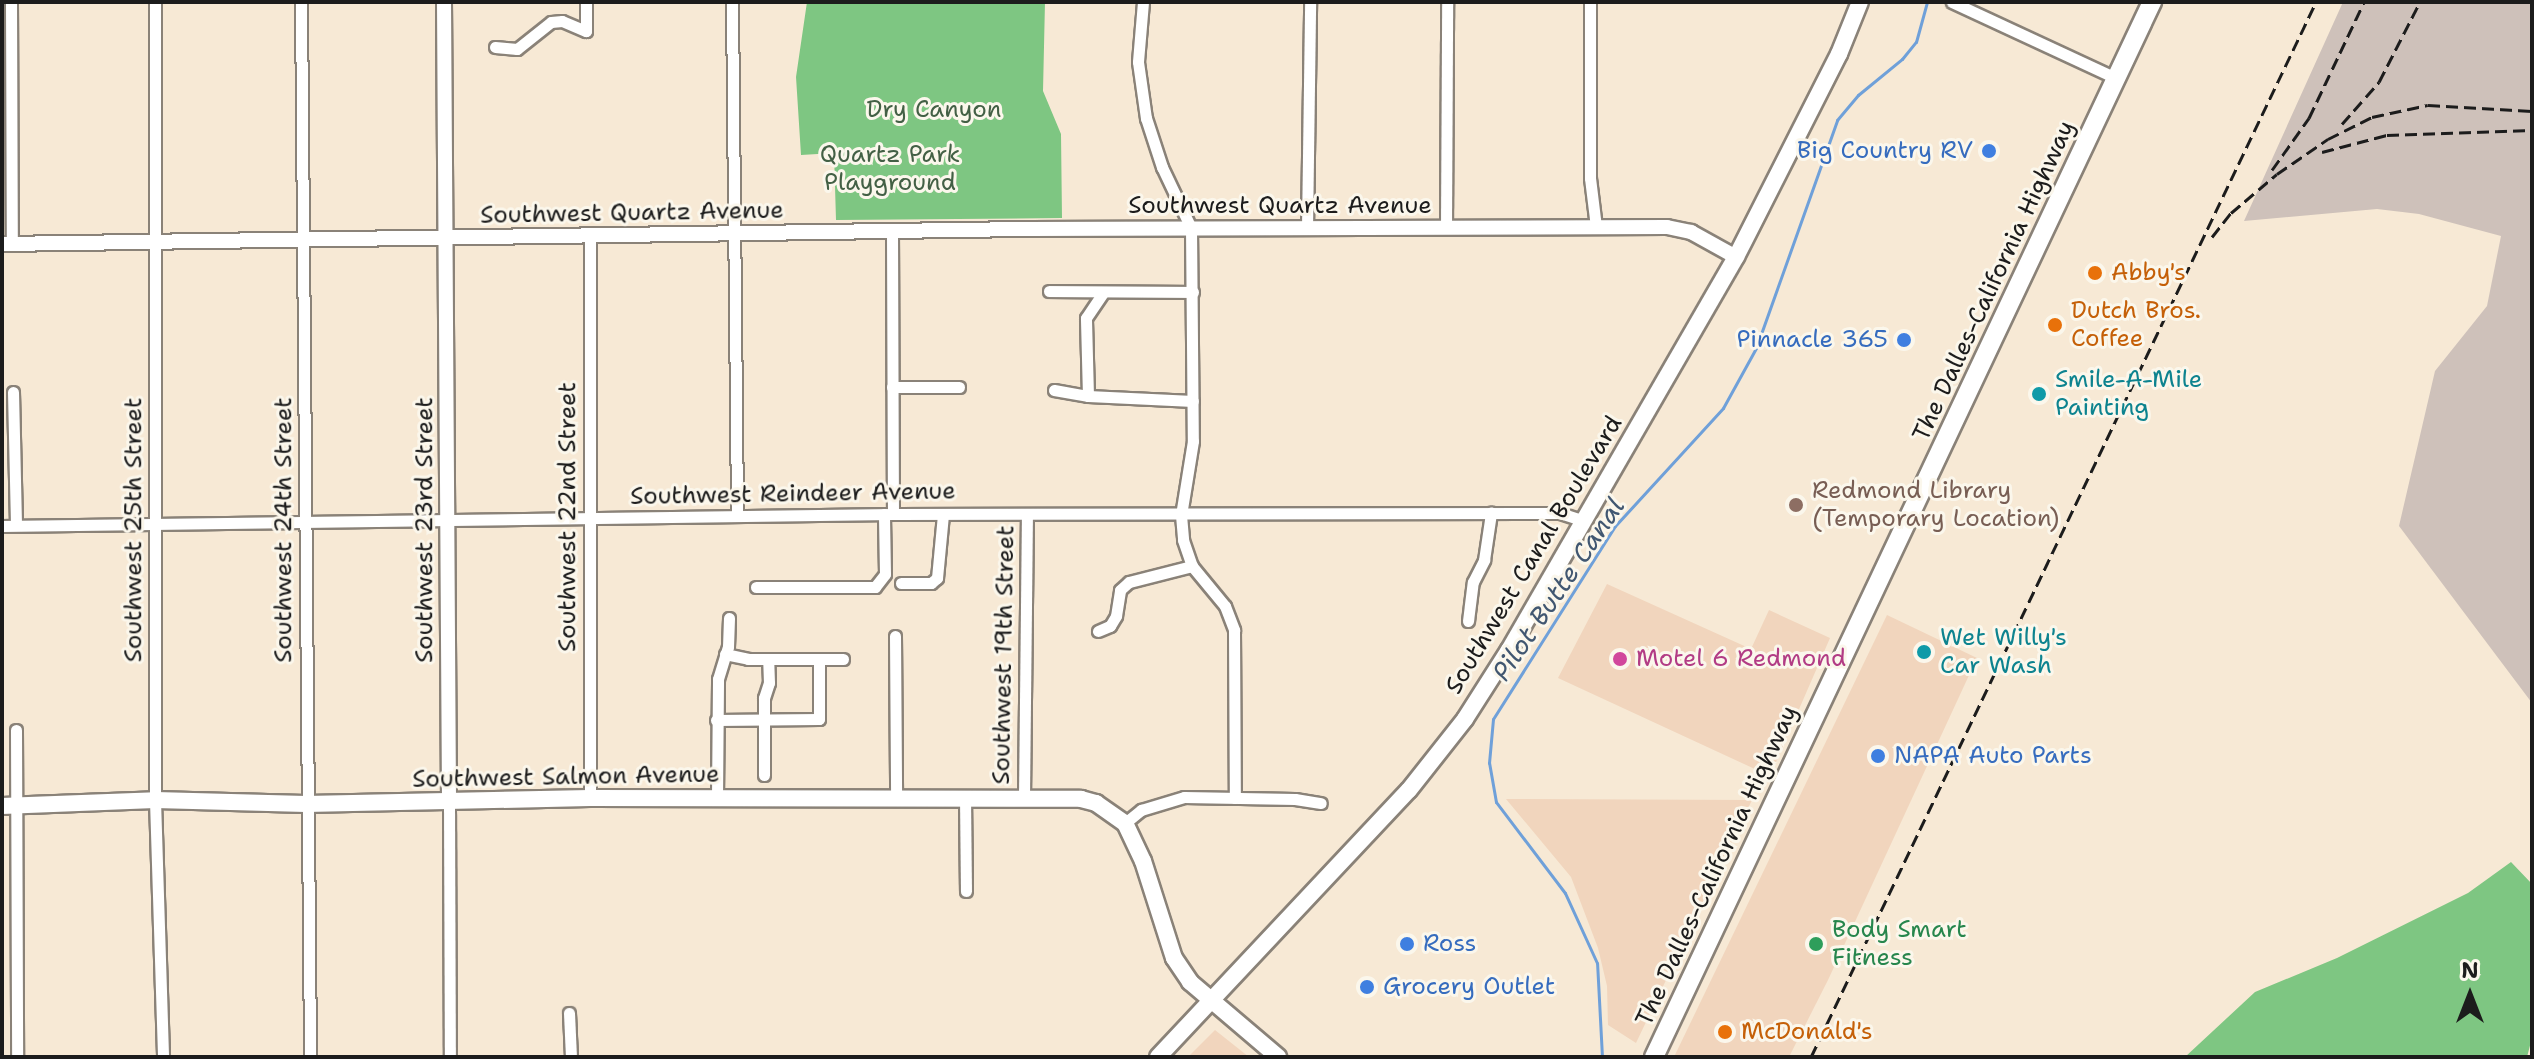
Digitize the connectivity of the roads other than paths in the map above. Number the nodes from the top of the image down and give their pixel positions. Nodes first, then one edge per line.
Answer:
1 (11, 2) edge
2 (155, 2) edge
3 (301, 2) edge
4 (444, 2) edge
5 (586, 2) edge
6 (732, 2) edge
7 (1143, 2) edge
8 (1310, 2) edge
9 (1447, 2) edge
10 (1590, 2) edge
11 (1952, 2) edge
12 (2152, 2) edge
13 (1862, 6) edge
14 (495, 47) dead end
15 (2116, 78) junction
16 (1446, 227) junction
17 (1596, 227) junction
18 (1191, 228) junction
19 (1307, 228) junction
20 (892, 232) junction
21 (737, 233) junction
22 (590, 236) junction
23 (446, 238) junction
24 (304, 239) junction
25 (156, 242) junction
26 (7, 244) edge
27 (1736, 257) junction
28 (1049, 291) dead end
29 (1193, 292) junction
30 (1103, 293) junction
31 (892, 387) junction
32 (959, 387) dead end
33 (1054, 390) dead end
34 (13, 392) dead end
35 (1088, 396) junction
36 (1193, 401) junction
37 (1491, 513) junction
38 (888, 514) junction
39 (943, 514) junction
40 (1027, 514) junction
41 (1181, 515) junction
42 (737, 516) junction
43 (590, 519) junction
44 (447, 520) junction
45 (307, 521) junction
46 (1584, 521) junction
47 (16, 525) junction
48 (157, 525) junction
49 (2, 526) edge
50 (1192, 566) junction
51 (901, 583) dead end
52 (756, 587) dead end
53 (729, 618) dead end
54 (1468, 621) dead end
55 (1098, 631) dead end
56 (895, 636) dead end
57 (725, 654) junction
58 (768, 659) junction
59 (819, 659) junction
60 (843, 659) dead end
61 (765, 719) junction
62 (716, 720) junction
63 (16, 730) dead end
64 (764, 775) dead end
65 (896, 797) junction
66 (965, 797) junction
67 (1024, 797) junction
68 (590, 798) junction
69 (717, 798) junction
70 (1235, 798) junction
71 (155, 800) junction
72 (449, 803) junction
73 (1321, 803) dead end
74 (306, 804) junction
75 (9, 806) edge
76 (1125, 823) junction
77 (966, 891) dead end
78 (1211, 1002) junction
79 (569, 1013) dead end
80 (17, 1057) edge
81 (163, 1057) edge
82 (310, 1057) edge
83 (450, 1057) edge
84 (571, 1057) edge
85 (1158, 1057) edge
86 (1278, 1057) edge
87 (1654, 1057) edge

1 - 26 street
2 - 25 street, Southwest 25th Street
3 - 24 street, Southwest 24th Street
4 - 23 street, Southwest 23rd Street
5 - 14 street
6 - 21 street
7 - 18 street
8 - 19 street
9 - 16 street
10 - 17 street
11 - 15 street
12 - 15 highway, The Dalles-California Highway
13 - 27 main road, Southwest Canal Boulevard
15 - 87 highway, The Dalles-California Highway
16 - 17 street, Southwest Quartz Avenue
16 - 19 street, Southwest Quartz Avenue
17 - 27 street, Southwest Quartz Avenue
18 - 19 street, Southwest Quartz Avenue
18 - 20 street, Southwest Quartz Avenue
18 - 29 street
20 - 21 street, Southwest Quartz Avenue
20 - 31 street
21 - 22 street, Southwest Quartz Avenue
21 - 42 street
22 - 23 street, Southwest Quartz Avenue
22 - 43 street, Southwest 22nd Street
23 - 24 street, Southwest Quartz Avenue
23 - 44 street, Southwest 23rd Street
24 - 25 street, Southwest Quartz Avenue
24 - 45 street, Southwest 24th Street
25 - 26 street, Southwest Quartz Avenue
25 - 48 street, Southwest 25th Street
27 - 46 main road, Southwest Canal Boulevard
28 - 30 street
29 - 30 street
29 - 36 street
30 - 35 street
31 - 32 street
31 - 38 street
33 - 35 street
34 - 47 street
35 - 36 street
36 - 41 street
37 - 41 street, Southwest Reindeer Avenue
37 - 46 street, Southwest Reindeer Avenue
37 - 54 street
38 - 39 street, Southwest Reindeer Avenue
38 - 42 street, Southwest Reindeer Avenue
38 - 52 street
39 - 40 street, Southwest Reindeer Avenue
39 - 51 street
40 - 41 street, Southwest Reindeer Avenue
40 - 67 street, Southwest 19th Street
41 - 50 street
42 - 43 street, Southwest Reindeer Avenue
43 - 44 street, Southwest Reindeer Avenue
43 - 68 street, Southwest 22nd Street
44 - 45 street, Southwest Reindeer Avenue
44 - 72 street, Southwest 23rd Street
45 - 48 street, Southwest Reindeer Avenue
45 - 74 street, Southwest 24th Street
46 - 78 main road, Southwest Canal Boulevard
47 - 48 street, Southwest Reindeer Avenue
47 - 49 street, Southwest Reindeer Avenue
48 - 71 street, Southwest 25th Street
50 - 55 street
50 - 70 street
53 - 57 street
56 - 65 street
57 - 58 street
57 - 62 street
58 - 59 street
58 - 61 street
59 - 60 street
59 - 61 street
61 - 62 street
61 - 64 street
62 - 69 street
63 - 75 street
65 - 66 main road, Southwest Salmon Avenue
65 - 69 main road, Southwest Salmon Avenue
66 - 67 main road, Southwest Salmon Avenue
66 - 77 street
67 - 76 main road, Southwest Salmon Avenue
68 - 69 main road, Southwest Salmon Avenue
68 - 72 main road, Southwest Salmon Avenue
70 - 73 street
70 - 76 street
71 - 74 main road, Southwest Salmon Avenue
71 - 75 main road, Southwest Salmon Avenue
71 - 81 street, Southwest 25th Street
72 - 74 main road, Southwest Salmon Avenue
72 - 83 street, Southwest 23rd Street
74 - 82 street, Southwest 24th Street
75 - 80 street
76 - 78 main road
78 - 85 main road, Southwest Canal Boulevard
78 - 86 main road
79 - 84 street

